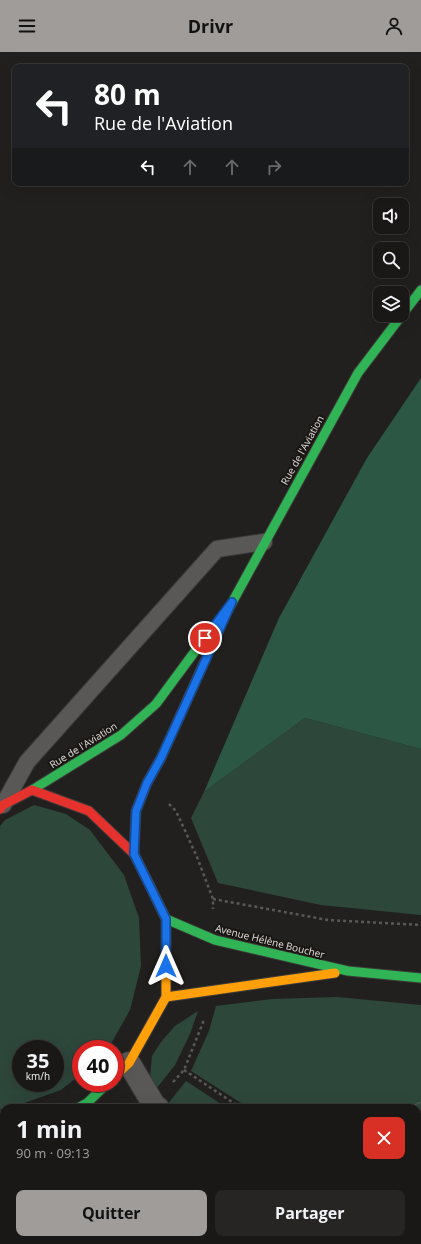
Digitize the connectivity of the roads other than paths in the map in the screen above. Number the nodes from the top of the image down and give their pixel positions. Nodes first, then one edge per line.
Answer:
1 (421, 290) edge
2 (409, 306) edge
3 (397, 322) edge
4 (264, 542) junction
5 (232, 602) junction
6 (32, 790) junction
7 (2, 807) edge
8 (134, 854) junction
9 (166, 919) junction
10 (348, 971) junction
11 (421, 978) edge
12 (166, 997) junction
13 (124, 1066) edge
14 (124, 1071) edge
15 (100, 1092) edge
16 (90, 1104) edge
17 (153, 1104) edge

1 - 2 street, Rue de l'Aviation
3 - 4 street, Rue de l'Aviation
4 - 5 street, Rue de l'Aviation
4 - 7 lane
5 - 6 street, Rue de l'Aviation
5 - 8 street, Rue de l'Aviation
6 - 7 street, Rue de l'Aviation
6 - 8 street, Rue de l'Aviation
8 - 9 street, Rue de l'Aviation
9 - 10 street, Avenue Hélène Boucher
9 - 12 street, Rue de l'Aviation
10 - 11 street, Avenue Hélène Boucher
10 - 12 street, Avenue Hélène Boucher
12 - 13 street, Rue de l'Aviation
14 - 17 street
15 - 16 street

